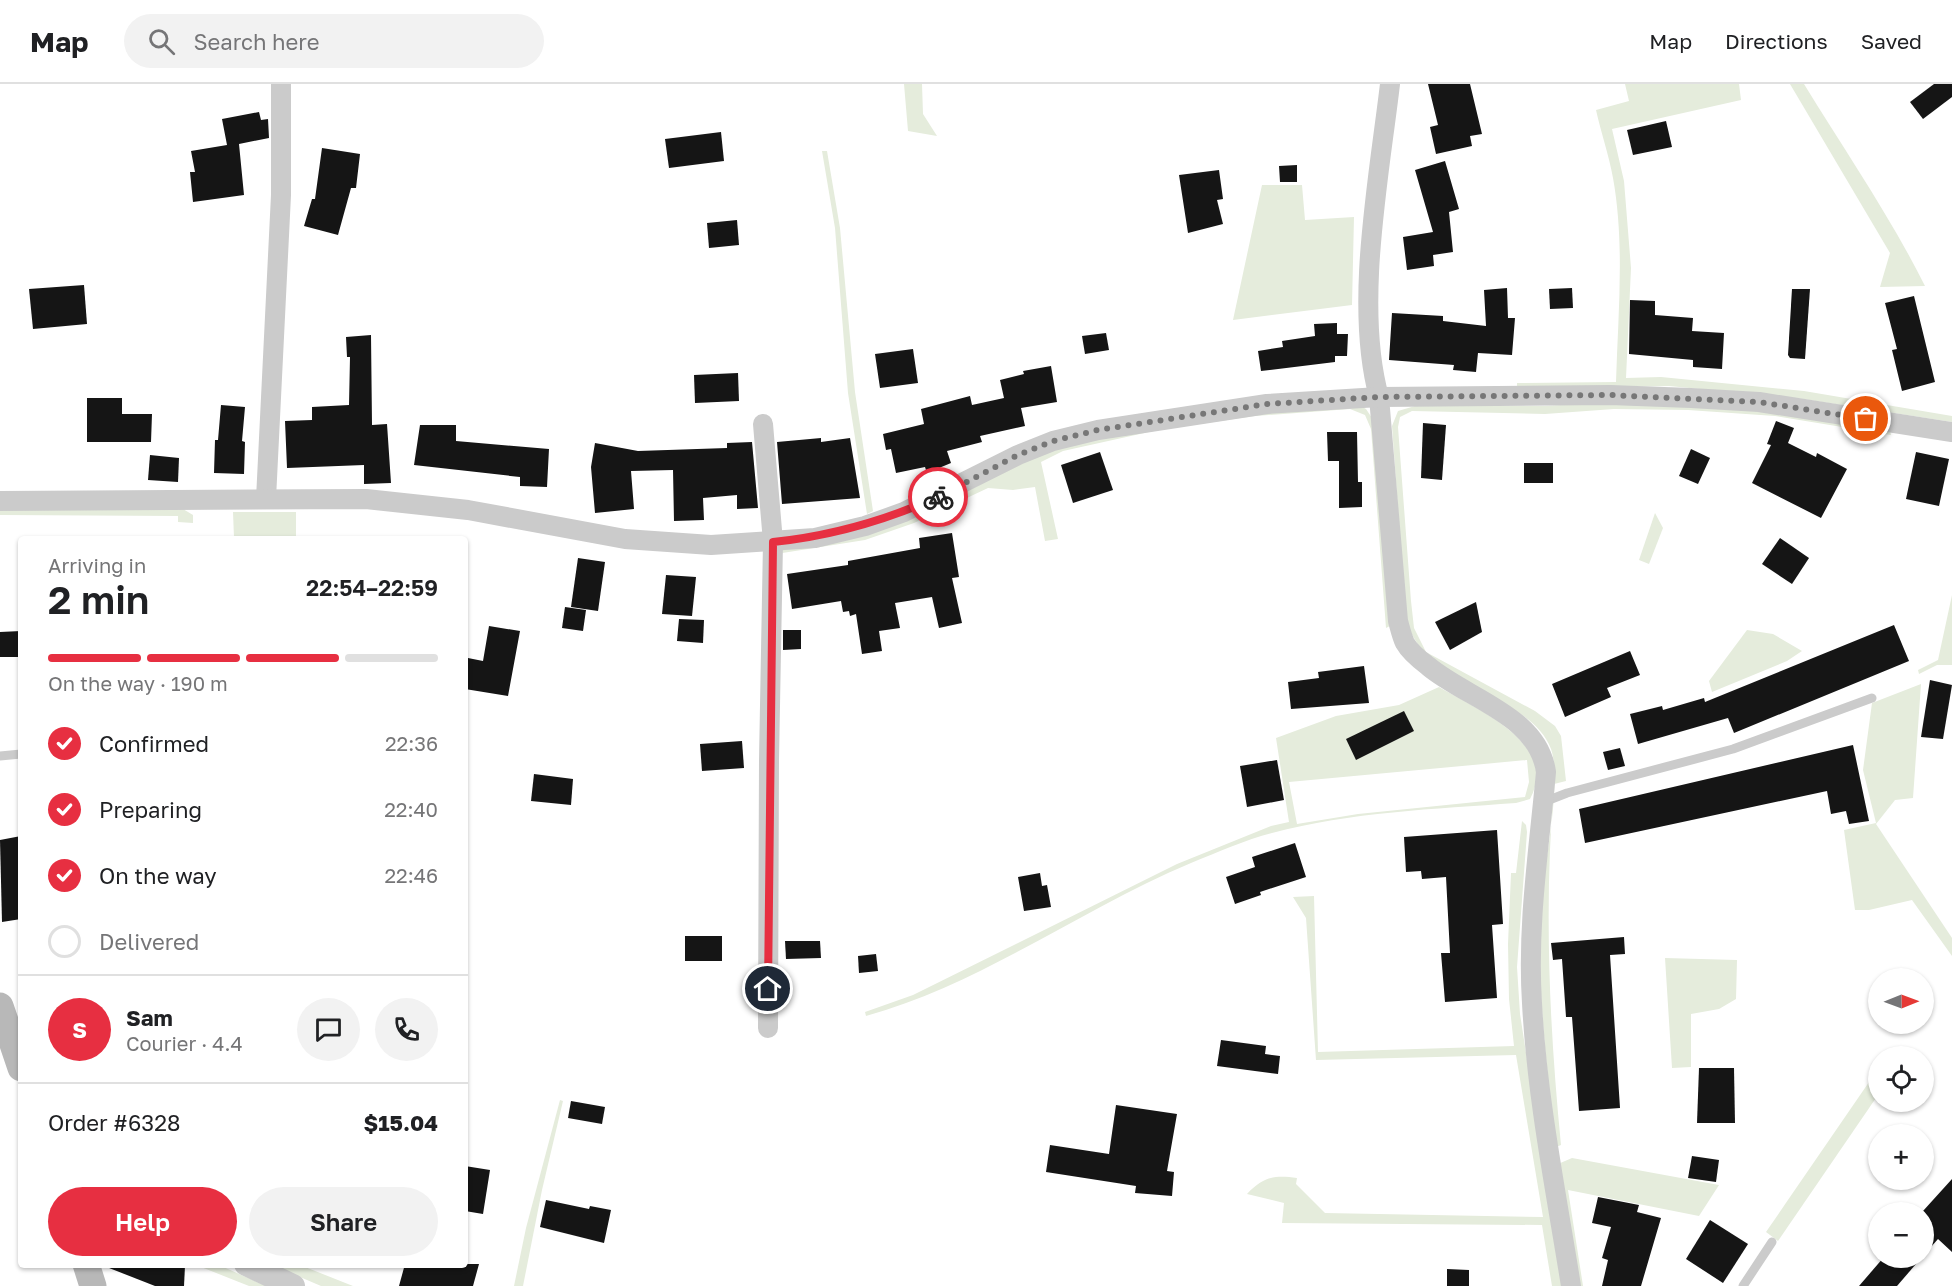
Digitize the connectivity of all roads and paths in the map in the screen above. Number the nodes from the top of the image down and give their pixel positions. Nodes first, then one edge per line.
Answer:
1 (281, 84) edge
2 (1390, 84) edge
3 (1379, 397) junction
4 (763, 424) dead end
5 (1952, 432) edge
6 (266, 499) junction
7 (0, 501) edge
8 (773, 542) junction
9 (1872, 698) dead end
10 (18, 754) edge
11 (0, 756) edge
12 (1544, 802) junction
13 (0, 1006) edge
14 (768, 1028) dead end
15 (18, 1059) edge
16 (1772, 1242) dead end
17 (87, 1268) edge
18 (255, 1268) edge
19 (93, 1286) edge
20 (293, 1286) edge
21 (1571, 1286) edge
22 (1743, 1286) edge

1 - 6 street
2 - 3 street
3 - 5 street
3 - 8 street
3 - 12 street
4 - 8 street
6 - 7 street
6 - 8 street
8 - 14 street
9 - 12 lane
10 - 11 lane
12 - 21 street
13 - 15 main road
16 - 22 lane
17 - 19 main road
18 - 20 street

